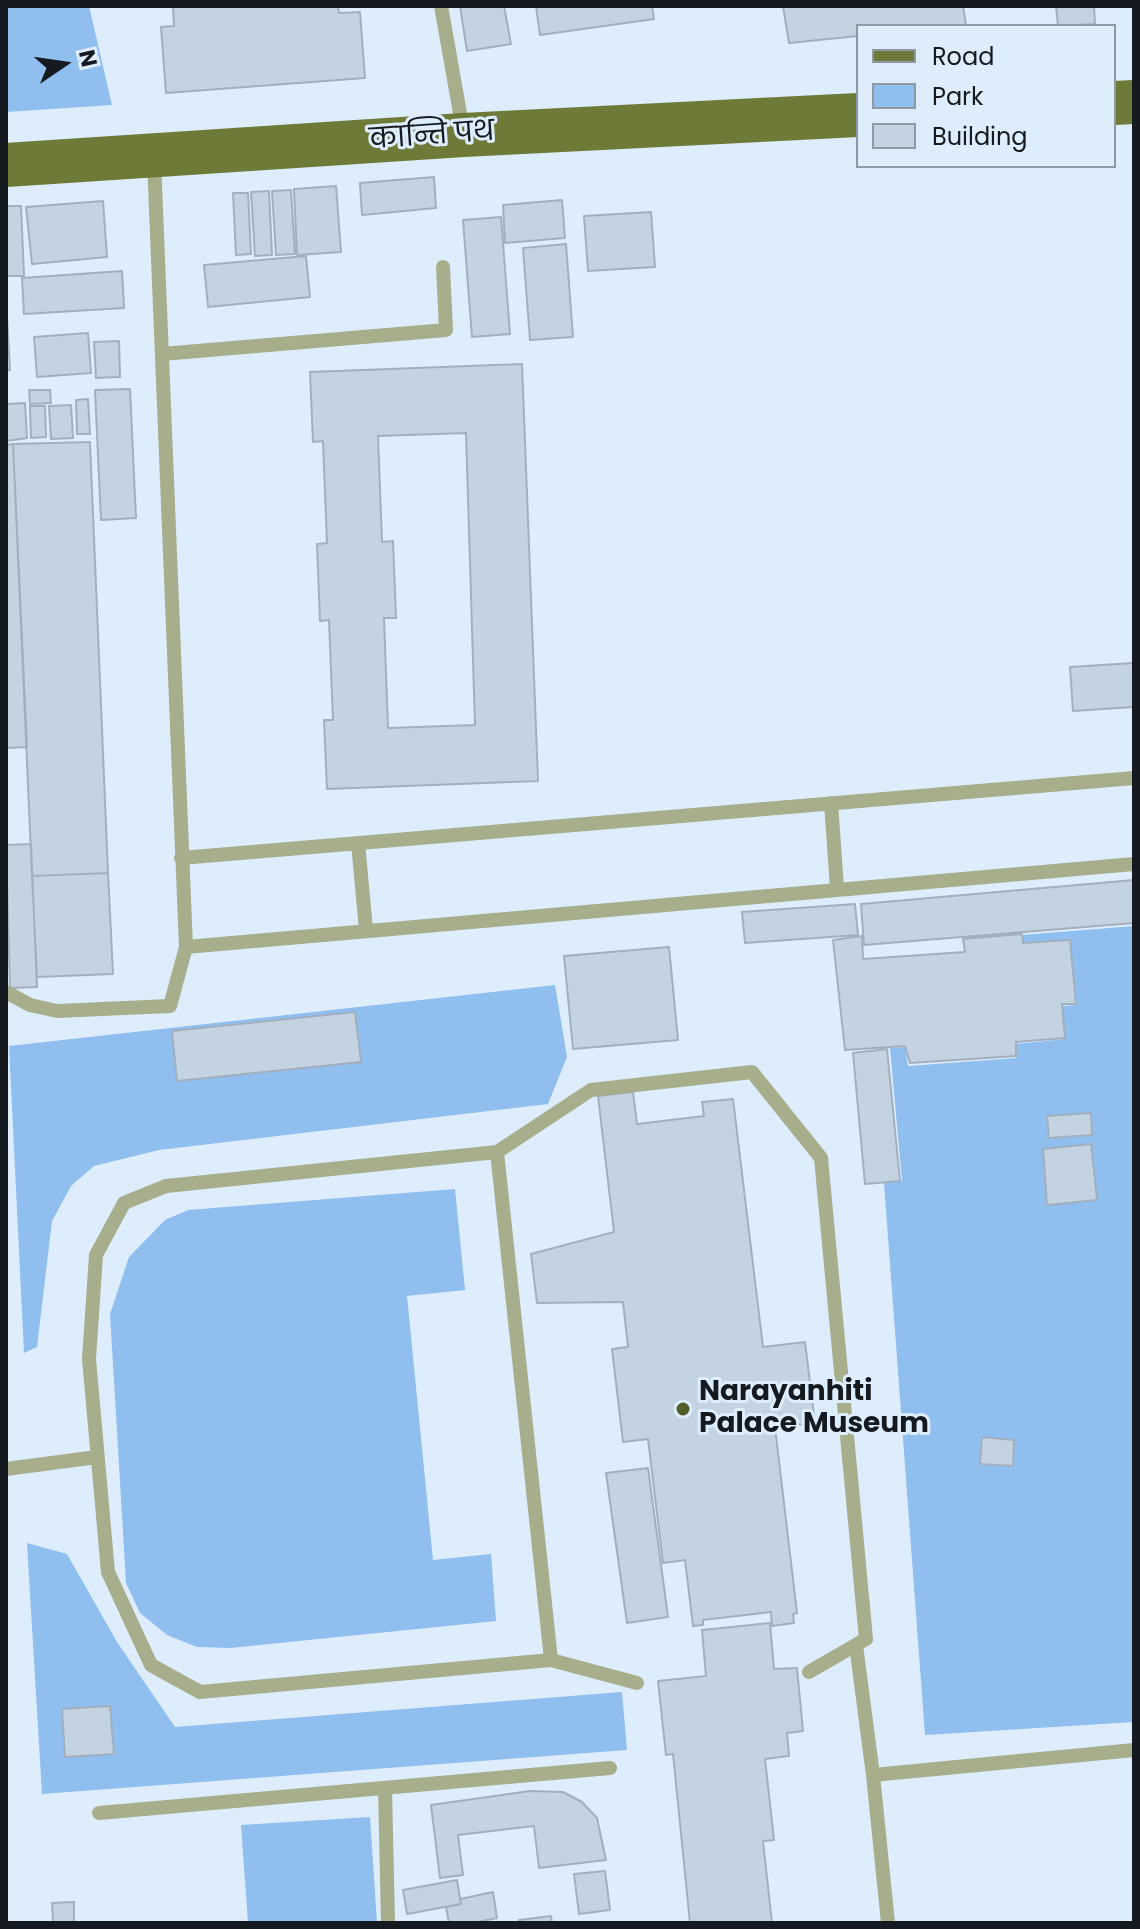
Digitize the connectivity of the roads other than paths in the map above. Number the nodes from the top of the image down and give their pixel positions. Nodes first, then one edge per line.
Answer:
1 (441, 6) edge
2 (856, 115) edge
3 (463, 135) junction
4 (154, 155) junction
5 (6, 165) edge
6 (443, 267) dead end
7 (162, 354) junction
8 (1134, 778) edge
9 (831, 803) junction
10 (358, 843) junction
11 (181, 858) junction
12 (1134, 864) edge
13 (837, 888) junction
14 (366, 930) junction
15 (186, 947) junction
16 (6, 992) edge
17 (497, 1152) junction
18 (97, 1457) junction
19 (6, 1469) edge
20 (856, 1645) junction
21 (551, 1660) junction
22 (809, 1672) dead end
23 (637, 1683) dead end
24 (1134, 1750) edge
25 (610, 1768) dead end
26 (873, 1775) junction
27 (385, 1788) junction
28 (99, 1813) dead end
29 (388, 1923) edge
30 (888, 1923) edge

1 - 3 lane
2 - 3 main road, कान्ति पथ
3 - 4 main road, कान्ति पथ
4 - 5 main road, कान्ति पथ
4 - 7 lane
6 - 7 lane
7 - 11 lane
8 - 9 lane
9 - 10 lane
9 - 13 lane
10 - 11 lane
10 - 14 lane
11 - 15 lane
12 - 13 lane
13 - 14 lane
14 - 15 lane
15 - 16 lane
17 - 18 lane
17 - 20 lane
17 - 21 lane
18 - 19 lane
18 - 21 lane
20 - 22 lane
20 - 26 lane
21 - 23 lane
24 - 26 lane
25 - 27 lane
26 - 30 lane
27 - 28 lane
27 - 29 lane

